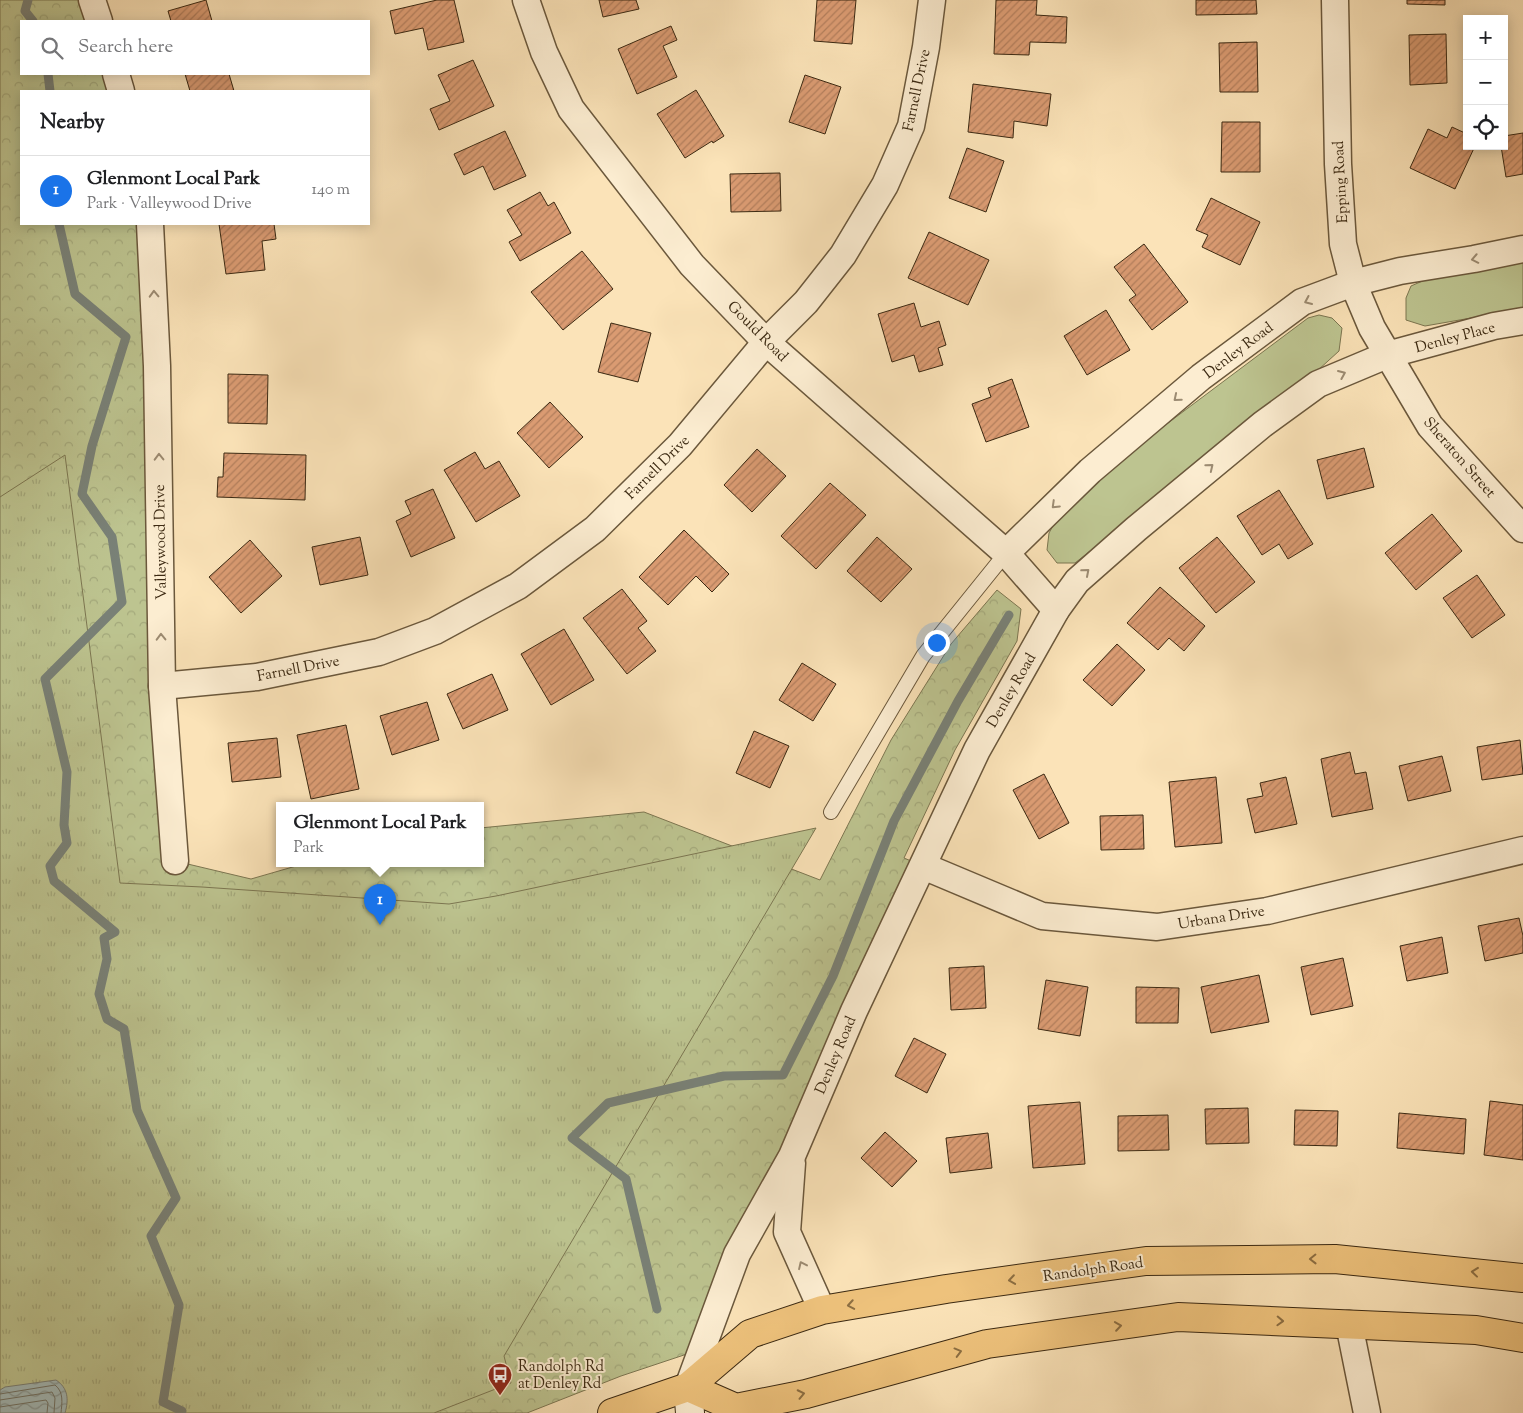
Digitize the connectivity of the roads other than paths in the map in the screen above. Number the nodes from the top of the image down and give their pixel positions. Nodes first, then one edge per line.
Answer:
1 (92, 0) edge
2 (526, 0) edge
3 (932, 0) edge
4 (1335, 0) edge
5 (98, 20) edge
6 (116, 75) edge
7 (121, 90) edge
8 (150, 225) edge
9 (1523, 249) edge
10 (1353, 283) junction
11 (1523, 321) edge
12 (766, 342) junction
13 (1387, 355) junction
14 (1523, 529) edge
15 (1006, 553) junction
16 (1056, 610) junction
17 (162, 686) junction
18 (831, 812) dead end
19 (1523, 850) edge
20 (174, 861) dead end
21 (922, 866) junction
22 (792, 1156) junction
23 (1523, 1278) edge
24 (822, 1310) junction
25 (1348, 1324) junction
26 (1523, 1338) edge
27 (689, 1400) edge
28 (612, 1413) edge
29 (1367, 1413) edge

1 - 5 street
2 - 12 street, Gould Road
3 - 12 street, Farnell Drive
4 - 10 street, Epping Road
6 - 7 street
17 -> 8 street, Valleywood Drive
9 -> 10 street, Denley Road
10 - 13 street, Epping Road
10 -> 15 street, Denley Road
11 - 13 street, Denley Place
12 - 15 street, Gould Road
12 - 17 street, Farnell Drive
13 - 14 street, Sheraton Street
16 -> 13 street, Denley Road
15 - 16 street, Gould Road
15 - 18 lane
16 - 21 street, Denley Road
17 - 20 street, Valleywood Drive
19 - 21 street, Urbana Drive
21 - 22 street, Denley Road
24 -> 22 street, Denley Road
22 - 27 street, Denley Road
23 -> 24 main road, Randolph Road
24 - 27 main road, Randolph Road
25 - 26 main road
27 -> 25 main road
25 - 29 street
27 - 28 main road, Randolph Road

